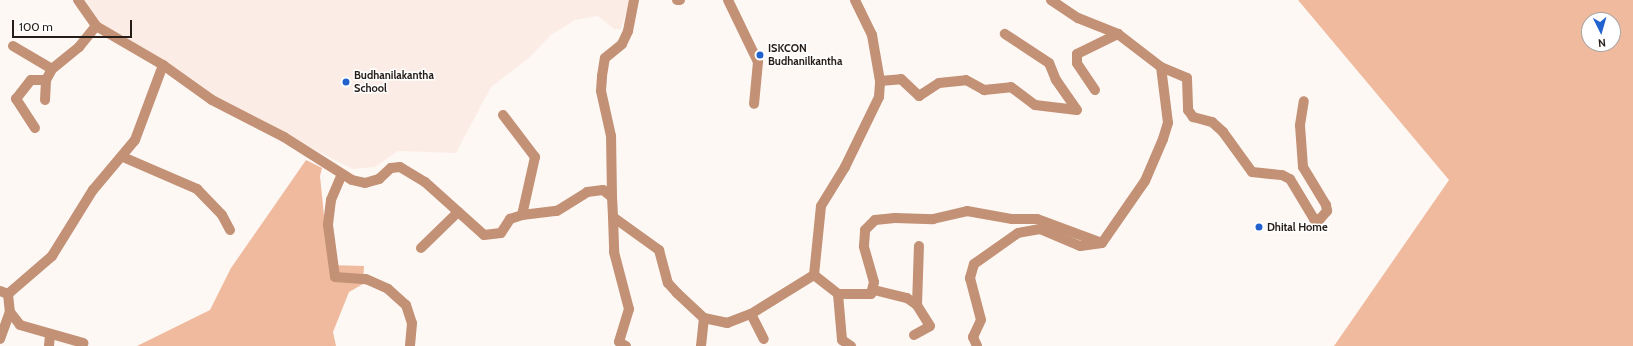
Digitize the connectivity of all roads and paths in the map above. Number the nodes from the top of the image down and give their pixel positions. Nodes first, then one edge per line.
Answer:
1 (78, 0) edge
2 (634, 0) edge
3 (677, 0) edge
4 (680, 0) edge
5 (728, 0) edge
6 (854, 0) edge
7 (1050, 0) edge
8 (96, 26) junction
9 (1005, 34) dead end
10 (1118, 34) junction
11 (13, 46) dead end
12 (163, 65) junction
13 (1161, 67) junction
14 (52, 69) junction
15 (46, 80) junction
16 (880, 81) junction
17 (1095, 90) dead end
18 (45, 100) dead end
19 (1304, 101) dead end
20 (754, 104) dead end
21 (504, 115) dead end
22 (35, 128) dead end
23 (123, 157) junction
24 (342, 174) junction
25 (612, 197) junction
26 (458, 212) junction
27 (522, 214) junction
28 (613, 217) junction
29 (230, 230) dead end
30 (1102, 243) junction
31 (919, 246) dead end
32 (421, 248) dead end
33 (814, 275) junction
34 (874, 290) junction
35 (4, 292) edge
36 (838, 294) junction
37 (917, 305) junction
38 (10, 312) junction
39 (751, 314) junction
40 (704, 318) junction
41 (50, 334) junction
42 (914, 335) dead end
43 (0, 339) edge
44 (764, 339) dead end
45 (83, 343) dead end
46 (49, 346) edge
47 (410, 346) edge
48 (626, 346) edge
49 (701, 346) edge
50 (851, 346) edge
51 (977, 346) edge

1 - 8 street
2 - 25 street
3 - 4 street
5 - 20 street
6 - 16 street
7 - 10 street
8 - 12 street
8 - 14 street
9 - 16 street
10 - 13 street
10 - 17 street
11 - 14 street
12 - 23 street
12 - 24 street
13 - 19 street
13 - 30 street
14 - 15 street
15 - 18 street
15 - 22 street
16 - 33 street
21 - 27 street
23 - 29 street
23 - 35 street
24 - 26 street
24 - 47 street
25 - 27 street
25 - 28 street
26 - 27 street
26 - 32 street
28 - 40 street
28 - 48 street
30 - 34 street
30 - 51 street
31 - 37 street
33 - 36 street
33 - 39 street
34 - 36 street
34 - 37 street
35 - 38 street
36 - 50 street
37 - 42 street
38 - 41 street
38 - 43 street
39 - 40 street
39 - 44 street
40 - 49 street
41 - 45 street
41 - 46 street

